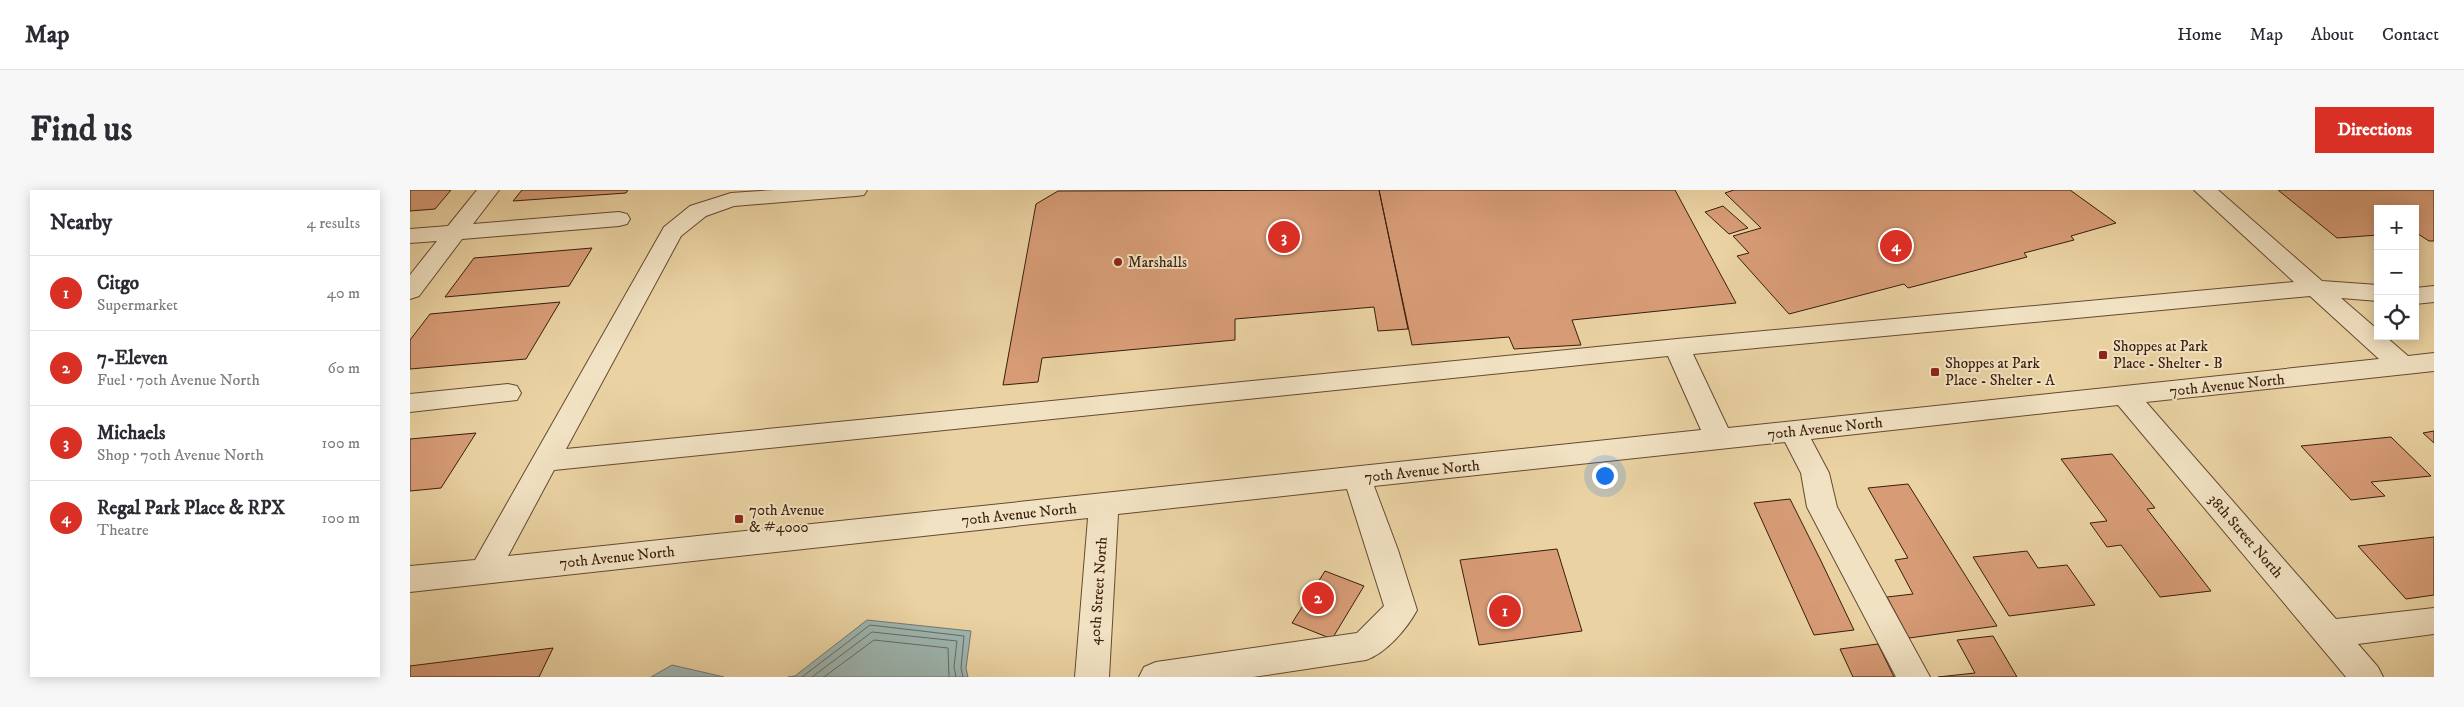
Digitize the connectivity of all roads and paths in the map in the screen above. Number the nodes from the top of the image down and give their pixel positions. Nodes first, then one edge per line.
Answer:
1 (488, 190) edge
2 (856, 190) edge
3 (2205, 190) edge
4 (619, 219) dead end
5 (455, 232) junction
6 (410, 236) edge
7 (2315, 288) junction
8 (410, 291) edge
9 (2374, 293) edge
10 (2434, 294) edge
11 (2419, 296) edge
12 (1677, 347) junction
13 (2434, 362) edge
14 (2403, 366) junction
15 (508, 393) dead end
16 (2125, 396) junction
17 (410, 403) edge
18 (1793, 431) junction
19 (1719, 439) junction
20 (545, 461) junction
21 (1356, 478) junction
22 (1104, 505) junction
23 (484, 571) junction
24 (410, 579) edge
25 (2434, 621) edge
26 (2329, 634) junction
27 (1092, 677) edge
28 (1156, 677) edge
29 (1913, 677) edge
30 (2366, 677) edge

1 - 5 street
2 - 20 street
3 - 7 street
4 - 5 street
5 - 6 street
5 - 8 street
7 - 9 street
7 - 12 street
7 - 14 street
10 - 11 street
12 - 19 street
12 - 20 street
13 - 14 street, 70th Avenue North
14 - 16 street, 70th Avenue North
15 - 17 street
16 - 18 street, 70th Avenue North
16 - 26 street, 38th Street North
18 - 19 street, 70th Avenue North
18 - 29 street
19 - 21 street, 70th Avenue North
20 - 23 street
21 - 22 street, 70th Avenue North
21 - 28 street
22 - 23 street, 70th Avenue North
22 - 27 street, 40th Street North
23 - 24 street, 70th Avenue North
25 - 26 street
26 - 30 street, 38th Street North

